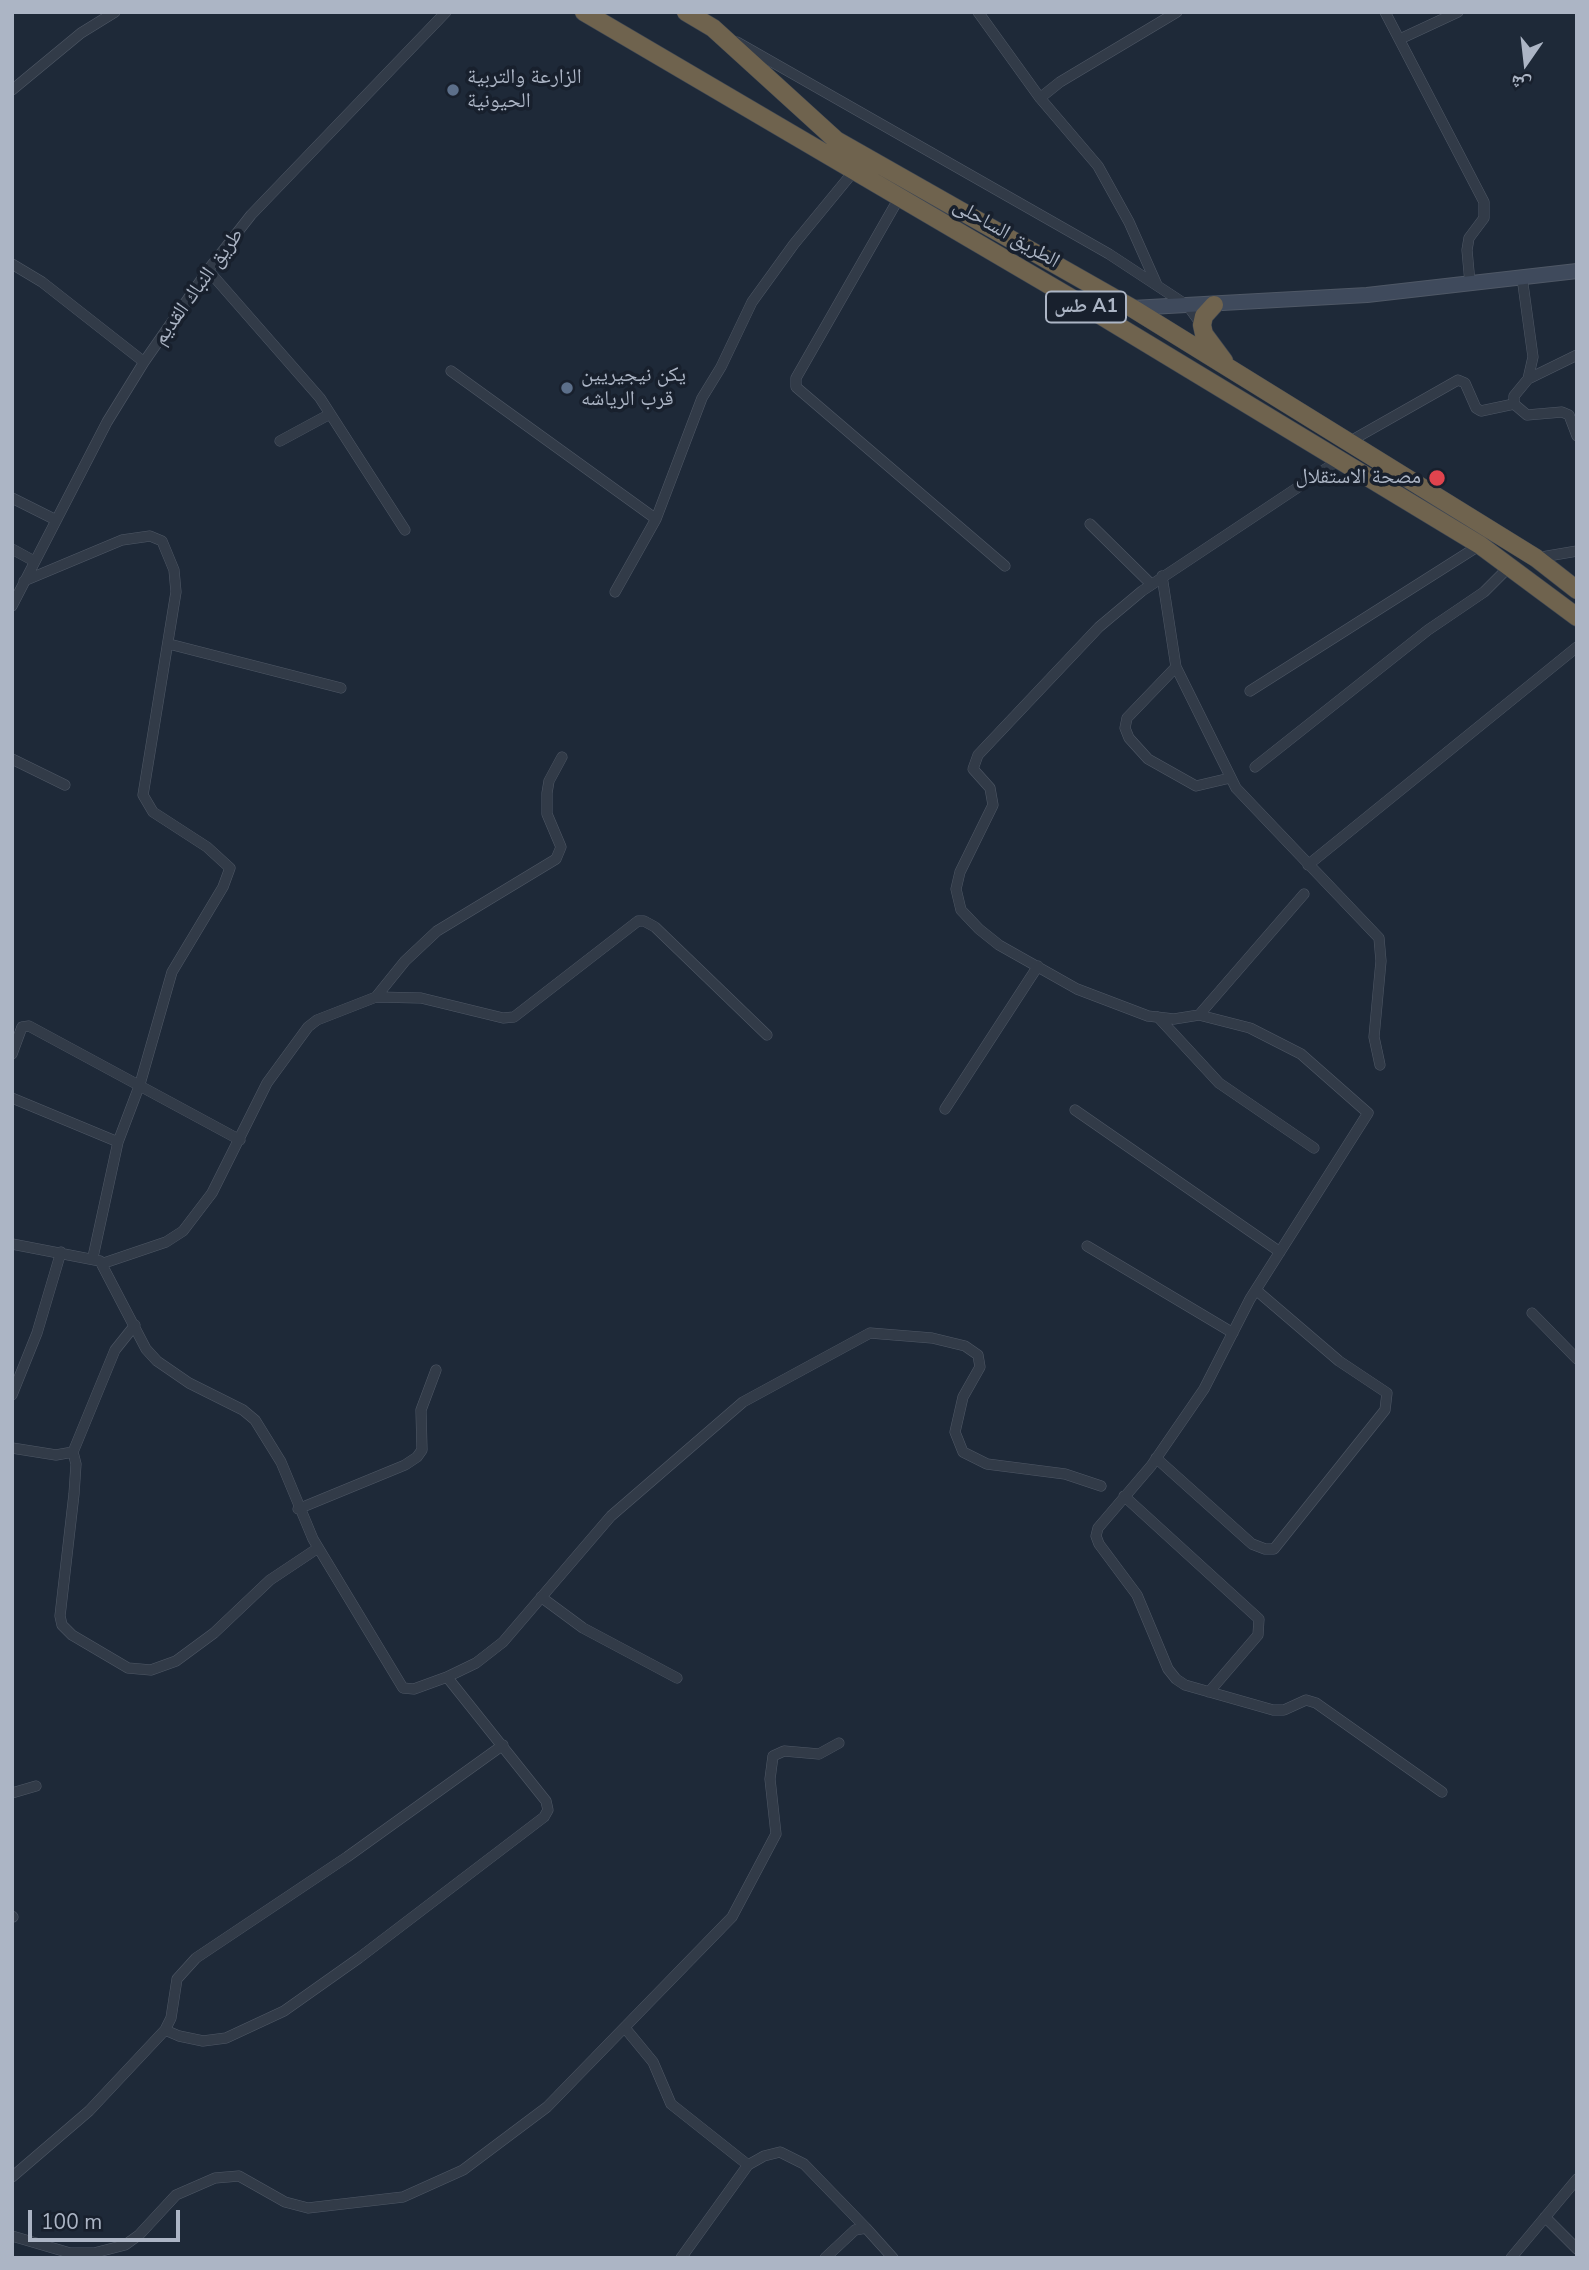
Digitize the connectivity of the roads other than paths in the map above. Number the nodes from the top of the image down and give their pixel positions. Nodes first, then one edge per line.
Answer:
1 (115, 12) edge
2 (446, 12) edge
3 (584, 12) edge
4 (686, 12) edge
5 (978, 12) edge
6 (1177, 12) edge
7 (1385, 12) edge
8 (1458, 12) edge
9 (713, 28) junction
10 (1400, 39) junction
11 (12, 90) edge
12 (1040, 98) junction
13 (854, 171) junction
14 (899, 198) junction
15 (12, 264) edge
16 (208, 270) junction
17 (1577, 271) edge
18 (1522, 277) junction
19 (1470, 283) junction
20 (1157, 285) junction
21 (1214, 304) junction
22 (1188, 306) junction
23 (1132, 308) junction
24 (1202, 325) junction
25 (1577, 355) edge
26 (144, 362) junction
27 (1230, 369) junction
28 (451, 371) dead end
29 (1528, 379) junction
30 (1514, 404) junction
31 (330, 414) junction
32 (1577, 436) edge
33 (281, 441) dead end
34 (1347, 443) junction
35 (1339, 460) junction
36 (12, 498) edge
37 (656, 519) junction
38 (54, 520) junction
39 (1090, 524) dead end
40 (405, 530) dead end
41 (1480, 545) junction
42 (12, 549) edge
43 (1577, 551) edge
44 (1536, 558) junction
45 (34, 561) junction
46 (1005, 566) dead end
47 (1510, 566) junction
48 (1162, 576) junction
49 (24, 581) junction
50 (1151, 584) junction
51 (1577, 590) edge
52 (615, 592) dead end
53 (12, 606) edge
54 (1577, 617) edge
55 (169, 644) junction
56 (1577, 648) edge
57 (1176, 667) junction
58 (341, 688) dead end
59 (1250, 691) dead end
60 (562, 757) dead end
61 (12, 759) edge
62 (1255, 768) dead end
63 (1230, 778) junction
64 (65, 785) dead end
65 (1308, 865) junction
66 (1304, 894) dead end
67 (1038, 966) junction
68 (376, 997) junction
69 (1199, 1015) junction
70 (1158, 1017) junction
71 (767, 1035) dead end
72 (12, 1054) edge
73 (1380, 1065) dead end
74 (139, 1084) junction
75 (12, 1098) edge
76 (945, 1109) dead end
77 (1075, 1110) dead end
78 (240, 1140) junction
79 (118, 1142) junction
80 (1314, 1148) dead end
81 (12, 1244) edge
82 (1087, 1246) dead end
83 (61, 1252) junction
84 (1280, 1252) junction
85 (93, 1257) junction
86 (104, 1264) junction
87 (1256, 1290) junction
88 (1532, 1312) dead end
89 (135, 1325) junction
90 (1233, 1332) junction
91 (1577, 1359) edge
92 (436, 1370) dead end
93 (12, 1395) edge
94 (12, 1448) edge
95 (73, 1452) junction
96 (1156, 1458) junction
97 (1101, 1486) dead end
98 (1124, 1496) junction
99 (298, 1508) junction
100 (318, 1548) junction
101 (541, 1597) junction
102 (447, 1677) junction
103 (677, 1678) dead end
104 (1209, 1692) junction
105 (839, 1743) dead end
106 (503, 1745) junction
107 (36, 1786) dead end
108 (12, 1793) edge
109 (1442, 1793) dead end
110 (625, 2028) junction
111 (165, 2029) junction
112 (748, 2165) junction
113 (12, 2177) edge
114 (1577, 2179) edge
115 (1545, 2217) junction
116 (866, 2228) junction
117 (12, 2236) edge
118 (1577, 2249) edge
119 (681, 2258) edge
120 (825, 2258) edge
121 (893, 2258) edge
122 (1511, 2258) edge

1 - 11 street
2 - 16 street, طريق النباك القديم
3 - 13 highway, الطريق الساحلى / طس A1
4 - 9 highway, الطريق الساحلى
5 - 12 street
6 - 12 street
7 - 10 street
8 - 10 street
9 - 20 street
9 - 23 highway, الطريق الساحلى / طس A1
10 - 19 street
12 - 20 street
13 - 14 highway, الطريق الساحلى / طس A1
13 - 37 street
14 - 35 highway, الطريق الساحلى / طس A1
14 - 46 street
15 - 26 street
16 - 26 street, طريق النباك القديم
16 - 31 street
17 - 18 street
18 - 19 street
18 - 29 street
19 - 21 street
20 - 22 street
21 - 22 street
21 - 24 highway
22 - 23 street
22 - 24 street
23 - 27 highway, الطريق الساحلى / طس A1
24 - 27 highway
25 - 29 street
26 - 38 street, طريق النباك القديم
27 - 34 highway, الطريق الساحلى / طس A1
28 - 37 street
29 - 30 street
30 - 32 street
30 - 34 street
31 - 33 street
31 - 40 street
34 - 44 highway, الطريق الساحلى / طس A1
35 - 41 highway, الطريق الساحلى / طس A1
35 - 48 street
36 - 38 street
37 - 52 street
38 - 45 street, طريق النباك القديم
39 - 50 street
41 - 47 highway, الطريق الساحلى / طس A1
41 - 59 street
42 - 45 street
43 - 44 street
44 - 51 highway, الطريق الساحلى / طس A1
45 - 49 street, طريق النباك القديم
47 - 54 highway, الطريق الساحلى / طس A1
47 - 62 street
48 - 50 street
48 - 57 street
49 - 53 street, طريق النباك القديم
49 - 55 street
50 - 67 street
55 - 58 street
55 - 74 street
56 - 65 street
57 - 63 street
57 - 63 street
60 - 68 street
61 - 64 street
63 - 65 street
65 - 73 street
66 - 69 street
67 - 70 street
67 - 76 street
68 - 71 street
68 - 78 street
69 - 70 street
69 - 84 street
70 - 80 street
72 - 74 street
74 - 78 street
74 - 79 street
75 - 79 street
77 - 84 street
78 - 86 street
79 - 85 street
81 - 83 street
82 - 90 street
83 - 85 street
83 - 93 street
84 - 87 street
85 - 86 street
86 - 89 street
87 - 90 street
87 - 96 street
88 - 91 street
89 - 95 street
89 - 99 street
90 - 96 street
92 - 99 street
94 - 95 street
95 - 100 street
96 - 98 street
97 - 101 street
98 - 104 street
98 - 104 street
99 - 100 street
100 - 102 street
101 - 102 street
101 - 103 street
102 - 106 street
104 - 109 street
105 - 110 street
106 - 111 street
106 - 111 street
107 - 108 street
110 - 112 street
110 - 117 street
111 - 113 street
112 - 116 street
112 - 119 street
114 - 115 street
115 - 118 street
115 - 122 street
116 - 120 street
116 - 121 street

